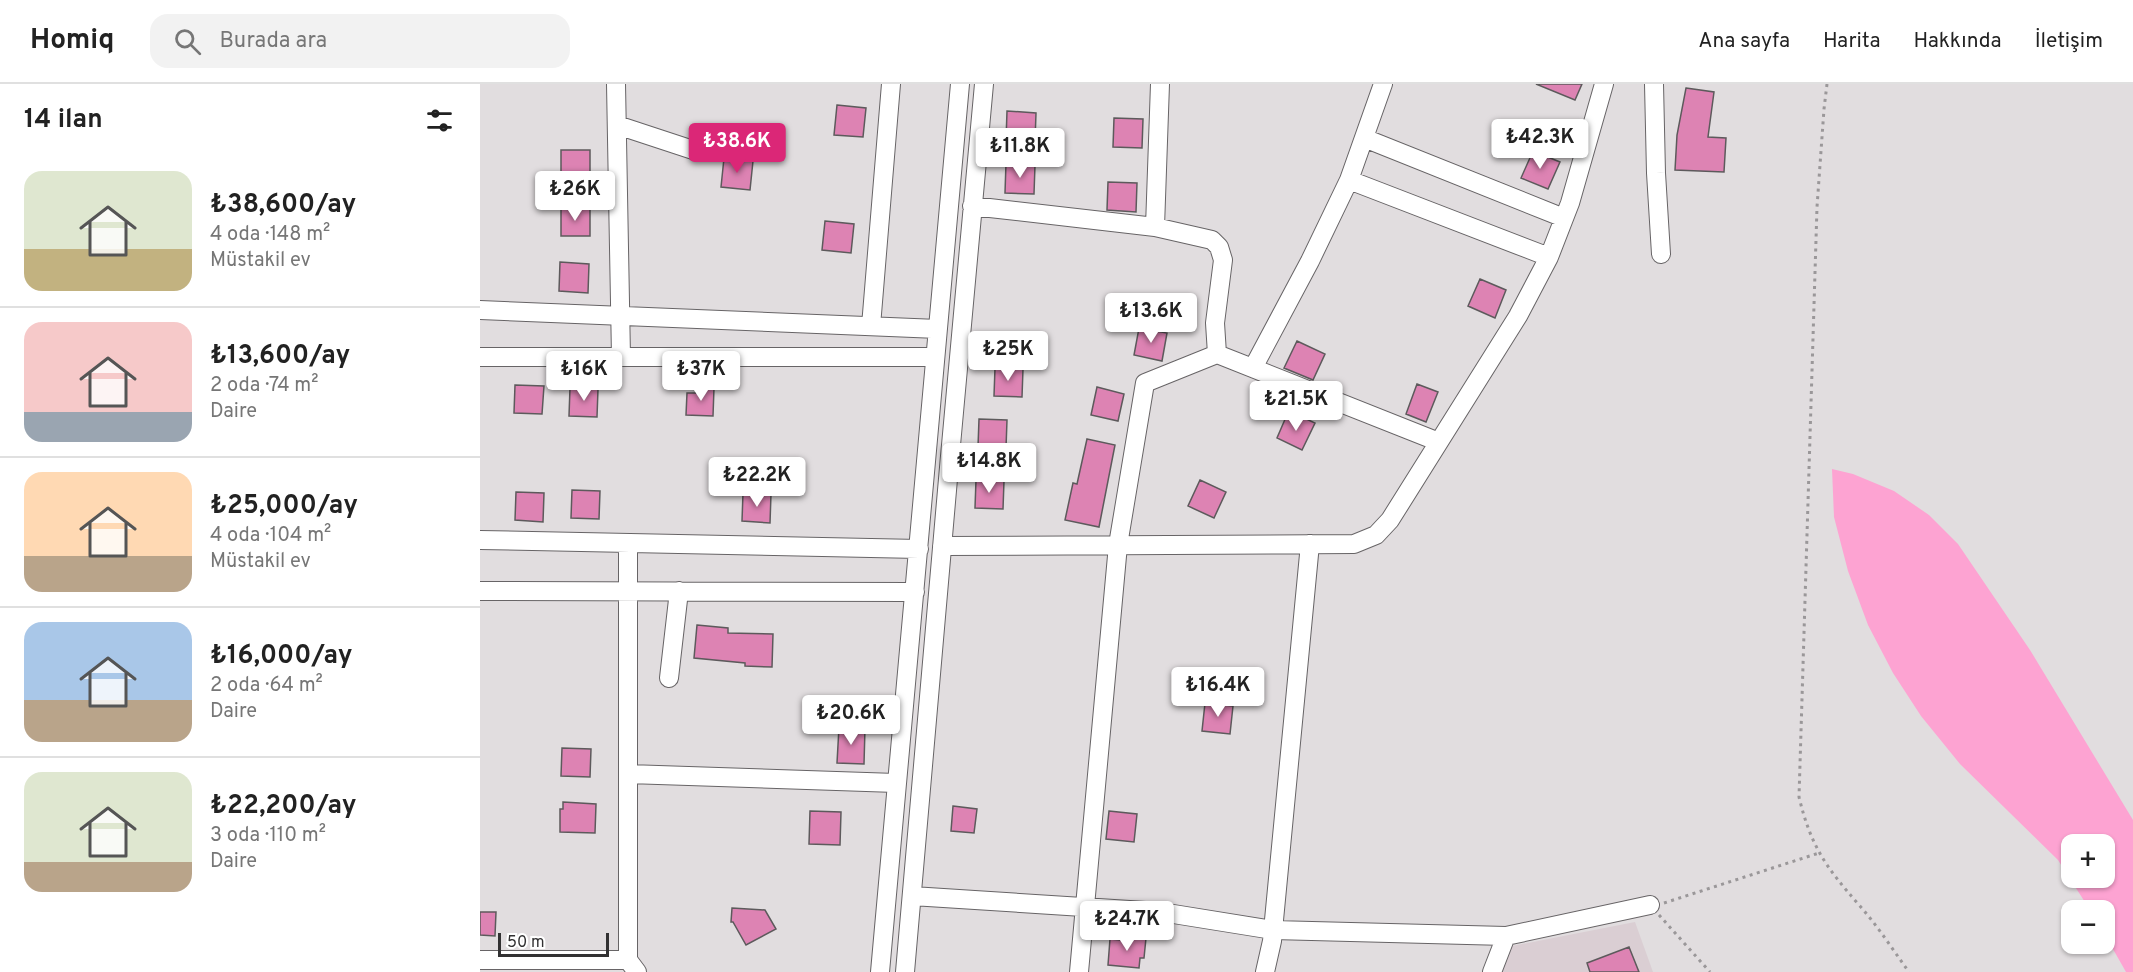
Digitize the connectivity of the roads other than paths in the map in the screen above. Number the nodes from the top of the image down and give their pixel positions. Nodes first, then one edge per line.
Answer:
1 (616, 84) edge
2 (891, 84) edge
3 (960, 84) edge
4 (984, 84) edge
5 (1160, 84) edge
6 (1383, 84) edge
7 (1604, 84) edge
8 (1654, 84) edge
9 (617, 125) junction
10 (1364, 138) junction
11 (696, 151) dead end
12 (1349, 180) junction
13 (972, 206) junction
14 (1564, 218) junction
15 (1155, 227) junction
16 (1661, 254) dead end
17 (1549, 257) junction
18 (480, 310) edge
19 (620, 316) junction
20 (872, 326) junction
21 (938, 329) junction
22 (1217, 354) junction
23 (480, 357) edge
24 (621, 357) junction
25 (935, 357) junction
26 (1252, 368) junction
27 (1438, 442) junction
28 (480, 540) edge
29 (628, 543) junction
30 (1310, 544) junction
31 (1118, 545) junction
32 (942, 546) junction
33 (919, 549) junction
34 (480, 591) edge
35 (628, 591) junction
36 (679, 591) junction
37 (915, 592) junction
38 (669, 678) dead end
39 (628, 774) junction
40 (896, 783) junction
41 (912, 896) junction
42 (1651, 906) road end
43 (1085, 907) junction
44 (1273, 930) junction
45 (1506, 936) junction
46 (480, 960) edge
47 (633, 966) edge
48 (880, 972) edge
49 (905, 972) edge
50 (1079, 972) edge
51 (1266, 972) edge
52 (1492, 972) edge

1 - 9 street
2 - 20 street
3 - 21 street
4 - 13 street
5 - 15 street
6 - 10 street
7 - 14 street
8 - 16 street
9 - 11 street
9 - 19 street
10 - 12 street
10 - 14 street
12 - 17 street
12 - 26 street
13 - 15 street
13 - 32 street
14 - 17 street
15 - 22 street
17 - 27 street
18 - 19 street
19 - 20 street
19 - 24 street
20 - 21 street
21 - 25 street
22 - 26 street
22 - 31 street
23 - 24 street
24 - 25 street
25 - 33 street
26 - 27 street
27 - 30 street
28 - 29 street
29 - 33 street
29 - 35 street
30 - 31 street
30 - 44 street
31 - 32 street
31 - 43 street
32 - 41 street
33 - 37 street
34 - 35 street
35 - 36 street
35 - 39 street
36 - 37 street
36 - 38 street
37 - 40 street
39 - 40 street
39 - 47 street
40 - 48 street
41 - 43 street
41 - 49 street
42 - 45 street
43 - 44 street
43 - 50 street
44 - 45 street
44 - 51 street
45 - 52 street
46 - 47 street

